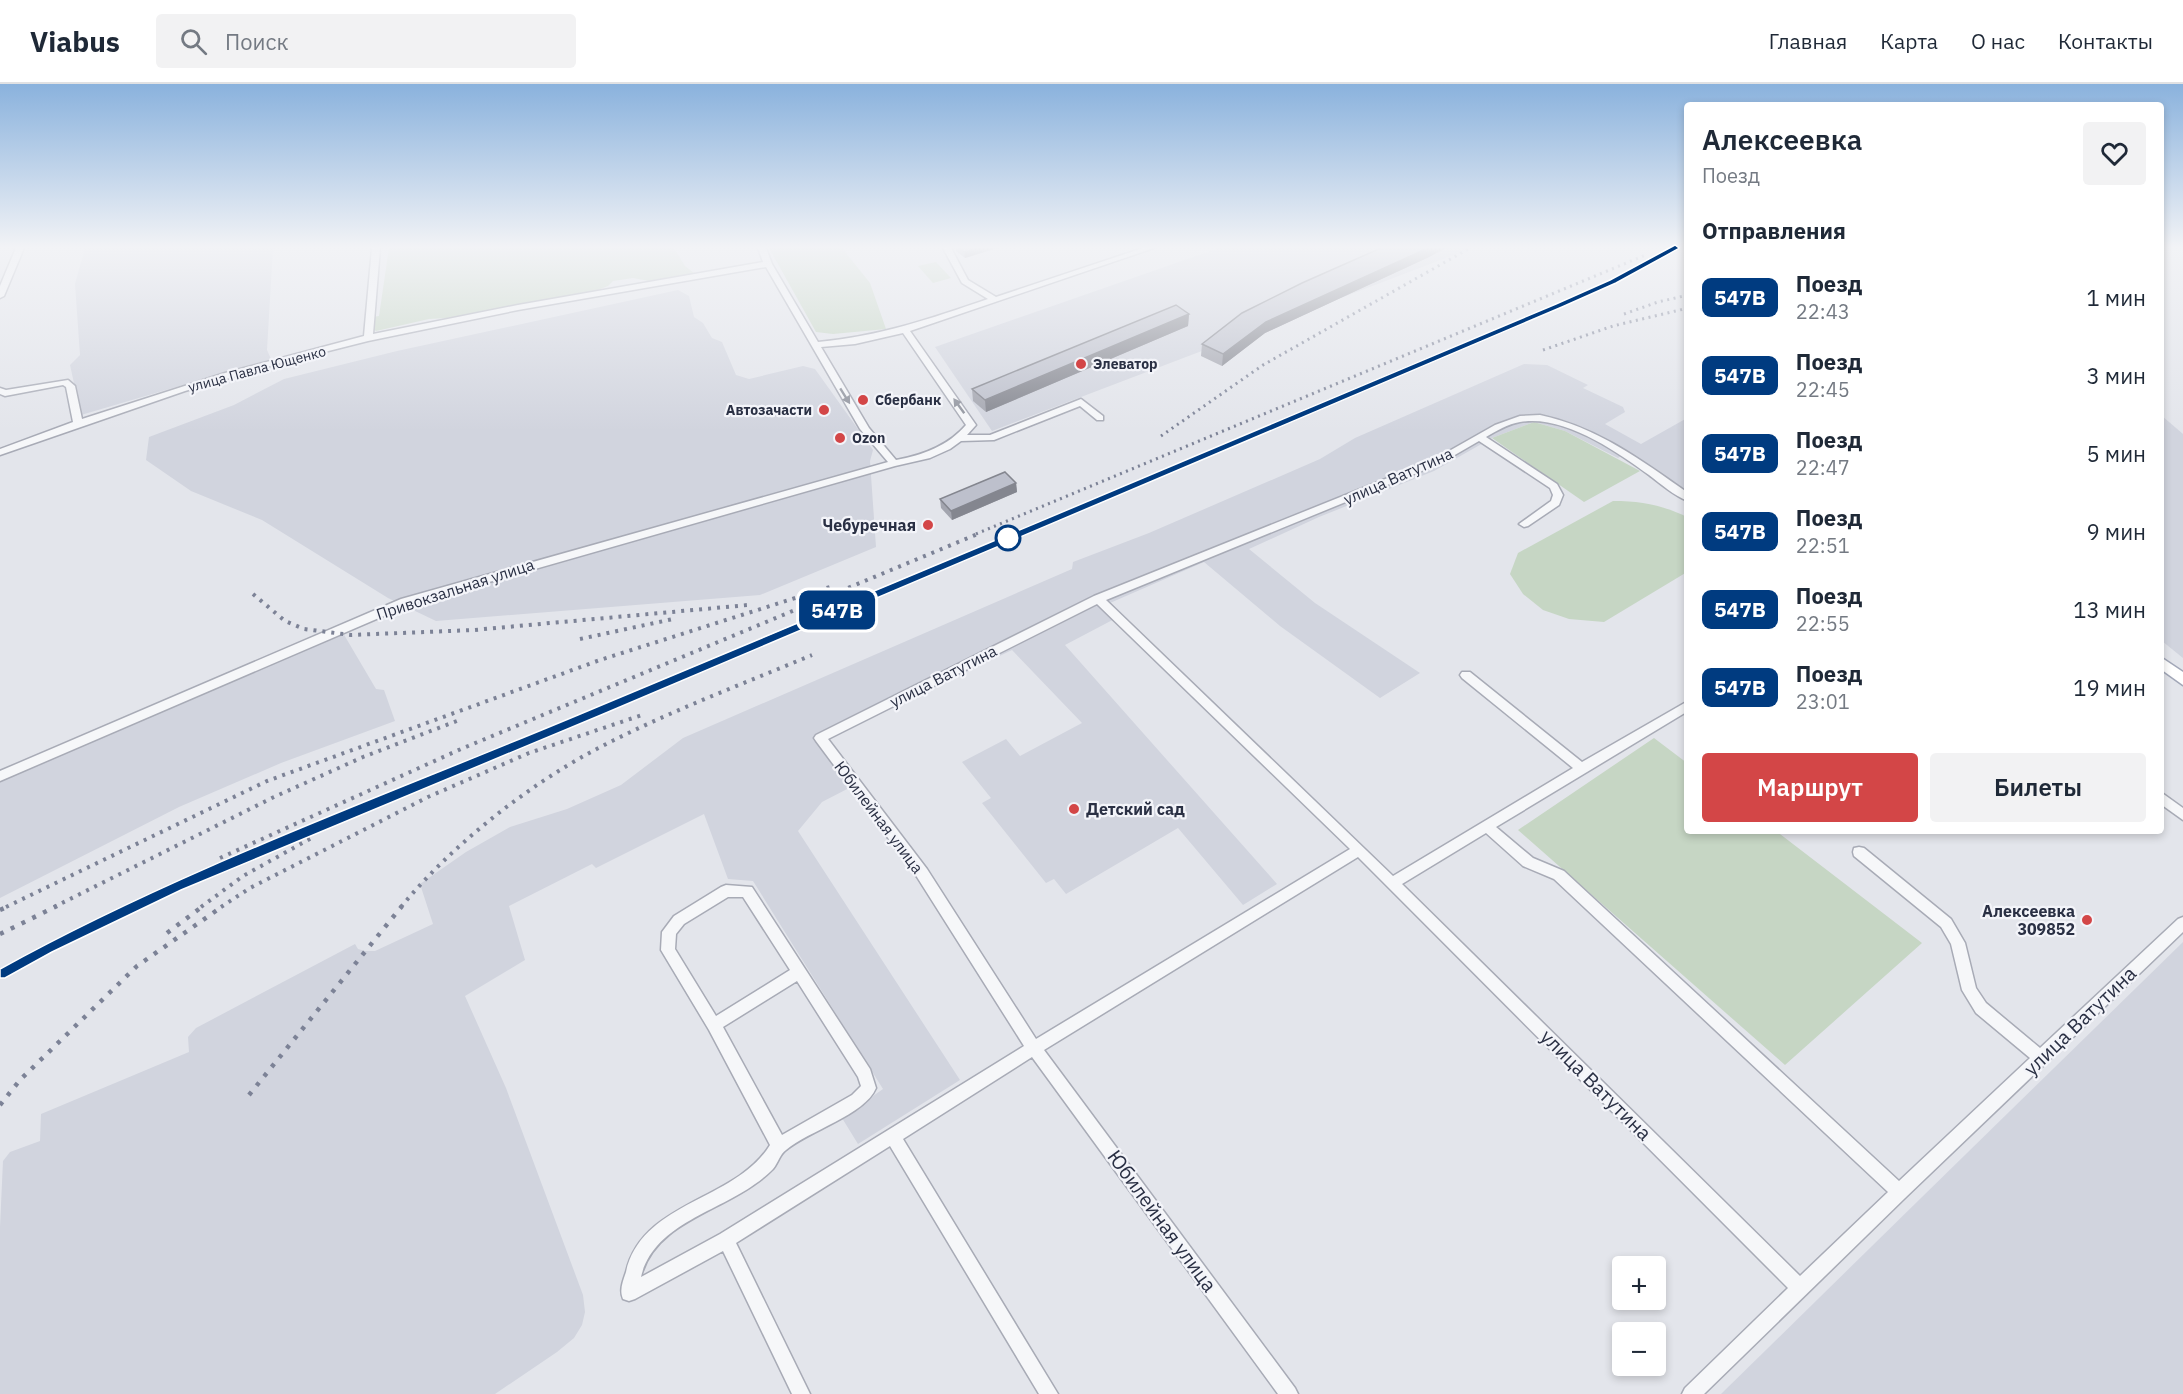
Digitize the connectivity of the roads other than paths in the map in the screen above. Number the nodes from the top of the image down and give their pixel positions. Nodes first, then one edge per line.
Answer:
1 (371, 309) edge
2 (513, 309) edge
3 (795, 309) edge
4 (964, 309) edge
5 (905, 330) junction
6 (368, 339) junction
7 (816, 345) junction
8 (0, 391) edge
9 (1100, 417) dead end
10 (78, 423) junction
11 (1480, 437) junction
12 (961, 438) junction
13 (0, 452) edge
14 (894, 462) junction
15 (1684, 495) edge
16 (1524, 524) dead end
17 (1098, 599) junction
18 (2164, 665) edge
19 (1466, 675) dead end
20 (2183, 680) edge
21 (1684, 707) edge
22 (820, 738) joint
23 (1582, 769) junction
24 (0, 776) edge
25 (2164, 800) edge
26 (2183, 815) edge
27 (1487, 826) junction
28 (1359, 850) junction
29 (1859, 852) dead end
30 (1392, 883) junction
31 (2183, 923) edge
32 (799, 972) junction
33 (714, 1025) junction
34 (1034, 1048) junction
35 (2041, 1058) junction
36 (893, 1137) junction
37 (779, 1145) junction
38 (1899, 1192) junction
39 (726, 1240) junction
40 (1800, 1288) junction
41 (801, 1394) edge
42 (1049, 1394) edge
43 (1289, 1394) edge
44 (1691, 1394) edge

1 - 6 street
2 - 6 street, улица Павла Ющенко
3 - 7 street
4 - 5 street
5 - 7 street
12 -> 5 street
6 - 10 street, улица Павла Ющенко
7 -> 14 street
8 - 10 street
9 - 12 street
10 - 13 street, улица Павла Ющенко
11 - 15 street, улица Ватутина
11 - 16 street
11 - 17 street, улица Ватутина
12 - 14 street, Привокзальная улица
14 - 24 street, Привокзальная улица
17 - 22 street, улица Ватутина
17 - 28 street, улица Ватутина
18 - 20 main road
19 - 23 street
21 - 23 street
22 - 34 street, Юбилейная улица
23 - 27 street
25 - 26 street
27 - 30 street
27 - 38 street
28 - 30 street, улица Ватутина
28 - 34 street
29 - 35 street
30 - 40 street, улица Ватутина
31 - 35 street, улица Ватутина
32 - 33 street
32 - 33 street
32 - 37 street
33 - 37 street
34 - 36 street
34 - 43 street, Юбилейная улица
35 - 38 street, улица Ватутина
36 - 39 street
36 - 42 street
37 - 39 street
38 - 40 street, улица Ватутина
39 - 41 street
40 - 44 street, улица Ватутина

